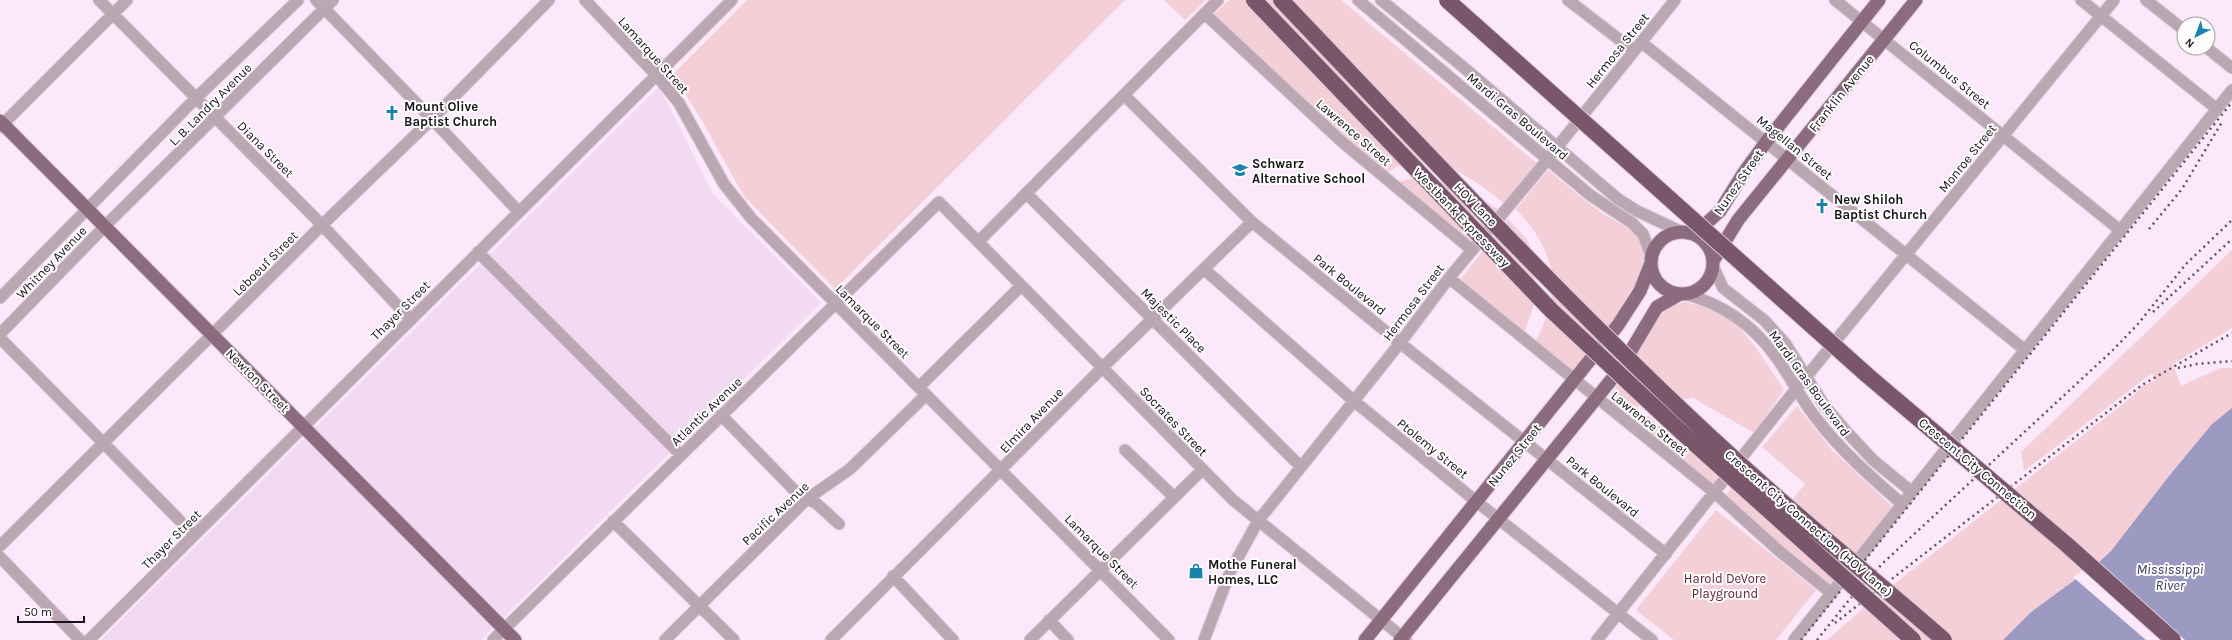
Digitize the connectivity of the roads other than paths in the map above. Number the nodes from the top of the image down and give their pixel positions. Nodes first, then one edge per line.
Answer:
1 (99, 0) edge
2 (127, 0) edge
3 (298, 0) edge
4 (316, 0) edge
5 (333, 0) edge
6 (549, 0) edge
7 (585, 0) edge
8 (732, 0) edge
9 (1218, 0) edge
10 (1254, 0) edge
11 (1281, 0) edge
12 (1358, 0) edge
13 (1380, 0) edge
14 (1447, 0) edge
15 (1568, 0) edge
16 (1675, 0) edge
17 (1835, 0) edge
18 (1879, 0) edge
19 (1916, 0) edge
20 (2081, 0) edge
21 (2114, 0) edge
22 (2146, 0) edge
23 (325, 9) junction
24 (1370, 10) junction
25 (112, 14) junction
26 (1205, 14) junction
27 (2101, 16) junction
28 (1862, 22) junction
29 (2176, 24) edge
30 (1884, 40) junction
31 (1641, 42) junction
32 (1634, 50) junction
33 (2216, 55) edge
34 (2232, 68) edge
35 (657, 76) junction
36 (2232, 90) edge
37 (1124, 94) junction
38 (196, 98) junction
39 (2217, 109) junction
40 (216, 118) junction
41 (432, 119) junction
42 (1, 124) edge
43 (2003, 136) junction
44 (1766, 142) junction
45 (1558, 146) junction
46 (1548, 158) junction
47 (1787, 159) junction
48 (1766, 185) joint
49 (1026, 193) junction
50 (939, 202) joint
51 (87, 208) junction
52 (519, 212) junction
53 (1252, 222) junction
54 (322, 225) junction
55 (105, 226) junction
56 (2121, 231) junction
57 (1685, 233) junction
58 (978, 242) junction
59 (1472, 250) junction
60 (478, 252) junction
61 (1907, 256) junction
62 (1652, 261) junction
63 (1713, 264) junction
64 (1204, 269) junction
65 (1449, 278) junction
66 (1021, 286) junction
67 (1683, 294) junction
68 (0, 298) edge
69 (836, 304) junction
70 (1153, 318) junction
71 (411, 320) junction
72 (0, 334) edge
73 (213, 335) junction
74 (0, 338) edge
75 (1400, 343) junction
76 (2025, 350) junction
77 (1103, 367) junction
78 (1807, 378) junction
79 (1574, 380) junction
80 (1796, 390) junction
81 (923, 391) junction
82 (1596, 397) junction
83 (1354, 401) junction
84 (1676, 403) joint
85 (721, 415) junction
86 (304, 427) junction
87 (1525, 441) junction
88 (105, 442) junction
89 (1125, 450) dead end
90 (681, 455) junction
91 (1547, 459) junction
92 (1301, 467) junction
93 (1002, 470) junction
94 (1202, 470) junction
95 (1912, 492) junction
96 (1715, 493) junction
97 (1174, 497) junction
98 (807, 499) junction
99 (1477, 502) junction
100 (1902, 504) junction
101 (1499, 519) junction
102 (613, 521) junction
103 (1258, 521) junction
104 (839, 524) dead end
105 (194, 535) junction
106 (0, 546) edge
107 (1666, 554) junction
108 (0, 557) edge
109 (1101, 570) junction
110 (893, 576) junction
111 (1831, 593) junction
112 (699, 605) junction
113 (1618, 613) junction
114 (1049, 620) junction
115 (1381, 621) junction
116 (504, 629) junction
117 (1403, 639) edge
118 (80, 640) edge
119 (89, 640) edge
120 (493, 640) edge
121 (515, 640) edge
122 (665, 640) edge
123 (734, 640) edge
124 (831, 640) edge
125 (953, 640) edge
126 (1030, 640) edge
127 (1068, 640) edge
128 (1169, 640) edge
129 (1204, 640) edge
130 (1365, 640) edge
131 (1597, 640) edge
132 (1652, 640) edge
133 (1794, 640) edge
134 (1913, 640) edge
135 (1944, 640) edge
136 (2173, 640) edge

1 - 25 street, Diana Street
2 - 25 street
3 - 38 street, L. B. Landry Avenue
4 - 23 street
5 - 23 street, L. B. Landry Avenue
6 - 41 street, Leboeuf Street
7 - 35 street, Lamarque Street
8 - 35 street, Thayer Street
9 - 26 street
10 - 134 highway, Westbank Expressway, bridge
11 - 84 highway, HOV Lane, bridge
12 - 24 street, Mardi Gras Boulevard
13 - 24 street
13 - 45 street, Mardi Gras Boulevard
14 - 136 highway, Crescent City Connection, bridge
15 - 32 street
16 - 31 street, Hermosa Street
17 - 28 street, Columbus Street
18 - 28 main road
19 - 30 main road, Franklin Avenue
20 - 27 street
21 - 27 street, Monroe Street
22 - 29 street
23 - 40 street, L. B. Landry Avenue
23 - 41 street
24 - 46 street, Mardi Gras Boulevard
25 - 38 street, Diana Street
25 - 42 street
26 - 37 street
26 - 59 street, Lawrence Street
27 - 39 street
27 - 43 street, Monroe Street
28 - 30 street, Columbus Street
28 - 44 main road
30 - 43 street, Columbus Street
30 - 47 main road, Franklin Avenue
31 - 32 street, Hermosa Street
31 - 44 street, Magellan Street
32 - 45 street, Hermosa Street
33 - 34 street
35 - 52 street, Thayer Street
35 - 69 street, Lamarque Street
36 - 39 street
37 - 49 street
37 - 53 street, Park Boulevard
38 - 40 street, Diana Street
38 - 51 street, L. B. Landry Avenue
39 - 56 street
40 - 54 street, Diana Street
40 - 55 street, L. B. Landry Avenue
41 - 52 street
41 - 54 street, Leboeuf Street
42 - 51 main road, Newton Street
43 - 56 street, Columbus Street
43 - 61 street, Monroe Street
44 - 47 street, Magellan Street
44 - 57 main road, Nunez Street
45 - 46 street, Hermosa Street
45 - 57 street, Mardi Gras Boulevard
46 - 59 street, Hermosa Street
46 - 62 street, Mardi Gras Boulevard
47 - 48 main road, Franklin Avenue
47 - 61 street, Magellan Street
48 - 63 main road, Nunez Street
49 - 58 street
49 - 70 street, Majestic Place
50 - 58 street, Socrates Street
50 - 69 street, Atlantic Avenue
51 - 55 main road, Newton Street
51 - 68 street, Whitney Avenue
52 - 60 street, Thayer Street
53 - 64 street, Elmira Avenue
53 - 75 street, Park Boulevard
54 - 71 street, Diana Street
54 - 73 street, Leboeuf Street
55 - 72 street, Whitney Avenue
55 - 73 main road, Newton Street
56 - 76 street
57 - 62 main road
57 - 63 main road
58 - 66 street, Socrates Street
59 - 65 street, Hermosa Street
60 - 71 street, Thayer Street
60 - 90 street
61 - 76 street, Magellan Street
61 - 78 street, Monroe Street
62 - 67 main road
62 - 79 main road, Nunez Street
63 - 67 main road
63 - 78 street, Mardi Gras Boulevard
64 - 70 street, Elmira Avenue
64 - 83 street, Ptolemy Street
65 - 75 street, Hermosa Street
65 - 79 street, Lawrence Street
66 - 77 street, Socrates Street
66 - 81 street, Pacific Avenue
67 - 80 street, Mardi Gras Boulevard
67 - 82 main road
69 - 81 street, Lamarque Street
69 - 85 street, Atlantic Avenue
70 - 77 street, Elmira Avenue
70 - 92 street, Majestic Place
71 - 86 street, Thayer Street
73 - 86 main road, Newton Street
73 - 88 street, Leboeuf Street
74 - 88 street
75 - 83 street, Hermosa Street
75 - 87 street, Park Boulevard
76 - 95 street
77 - 93 street, Elmira Avenue
77 - 94 street, Socrates Street
78 - 80 street, Monroe Street
78 - 95 street, Mardi Gras Boulevard
79 - 82 street, Lawrence Street
79 - 87 main road, Nunez Street
80 - 96 street, Monroe Street
80 - 100 street, Mardi Gras Boulevard
81 - 93 street, Lamarque Street
81 - 98 street, Pacific Avenue
82 - 91 main road
82 - 96 street, Lawrence Street
83 - 92 street, Hermosa Street
83 - 99 street, Ptolemy Street
84 - 135 highway, Crescent City Connection (HOV Lane), bridge
85 - 90 street, Atlantic Avenue
85 - 98 street
86 - 105 street, Thayer Street
86 - 116 main road, Newton Street
87 - 91 street, Park Boulevard
87 - 99 main road, Nunez Street
88 - 105 street
88 - 106 street, Leboeuf Street
89 - 97 street
90 - 102 street, Atlantic Avenue
91 - 101 main road
91 - 107 street, Park Boulevard
92 - 103 street, Hermosa Street
93 - 109 street, Lamarque Street
93 - 110 street, Elmira Avenue
94 - 97 street
94 - 103 street, Socrates Street
95 - 100 street
96 - 107 street, Monroe Street
96 - 111 street, Lawrence Street
97 - 109 street
98 - 104 street
98 - 112 street, Pacific Avenue
99 - 101 street, Ptolemy Street
99 - 115 main road, Nunez Street
100 - 111 street
101 - 113 street, Ptolemy Street
101 - 117 main road
102 - 112 street
102 - 116 street, Atlantic Avenue
103 - 115 street, Socrates Street
103 - 129 street, Hermosa Street
105 - 119 street, Thayer Street
107 - 113 street, Monroe Street
108 - 118 street
109 - 114 street
109 - 128 street, Lamarque Street
110 - 124 street, Elmira Avenue
110 - 125 street
111 - 133 street
112 - 122 street, Pacific Avenue
112 - 123 street
113 - 131 street, Monroe Street
113 - 132 street, Ptolemy Street
114 - 126 street
114 - 127 street
115 - 117 street, Socrates Street
115 - 130 main road, Nunez Street
116 - 120 street, Atlantic Avenue
116 - 121 main road, Newton Street

